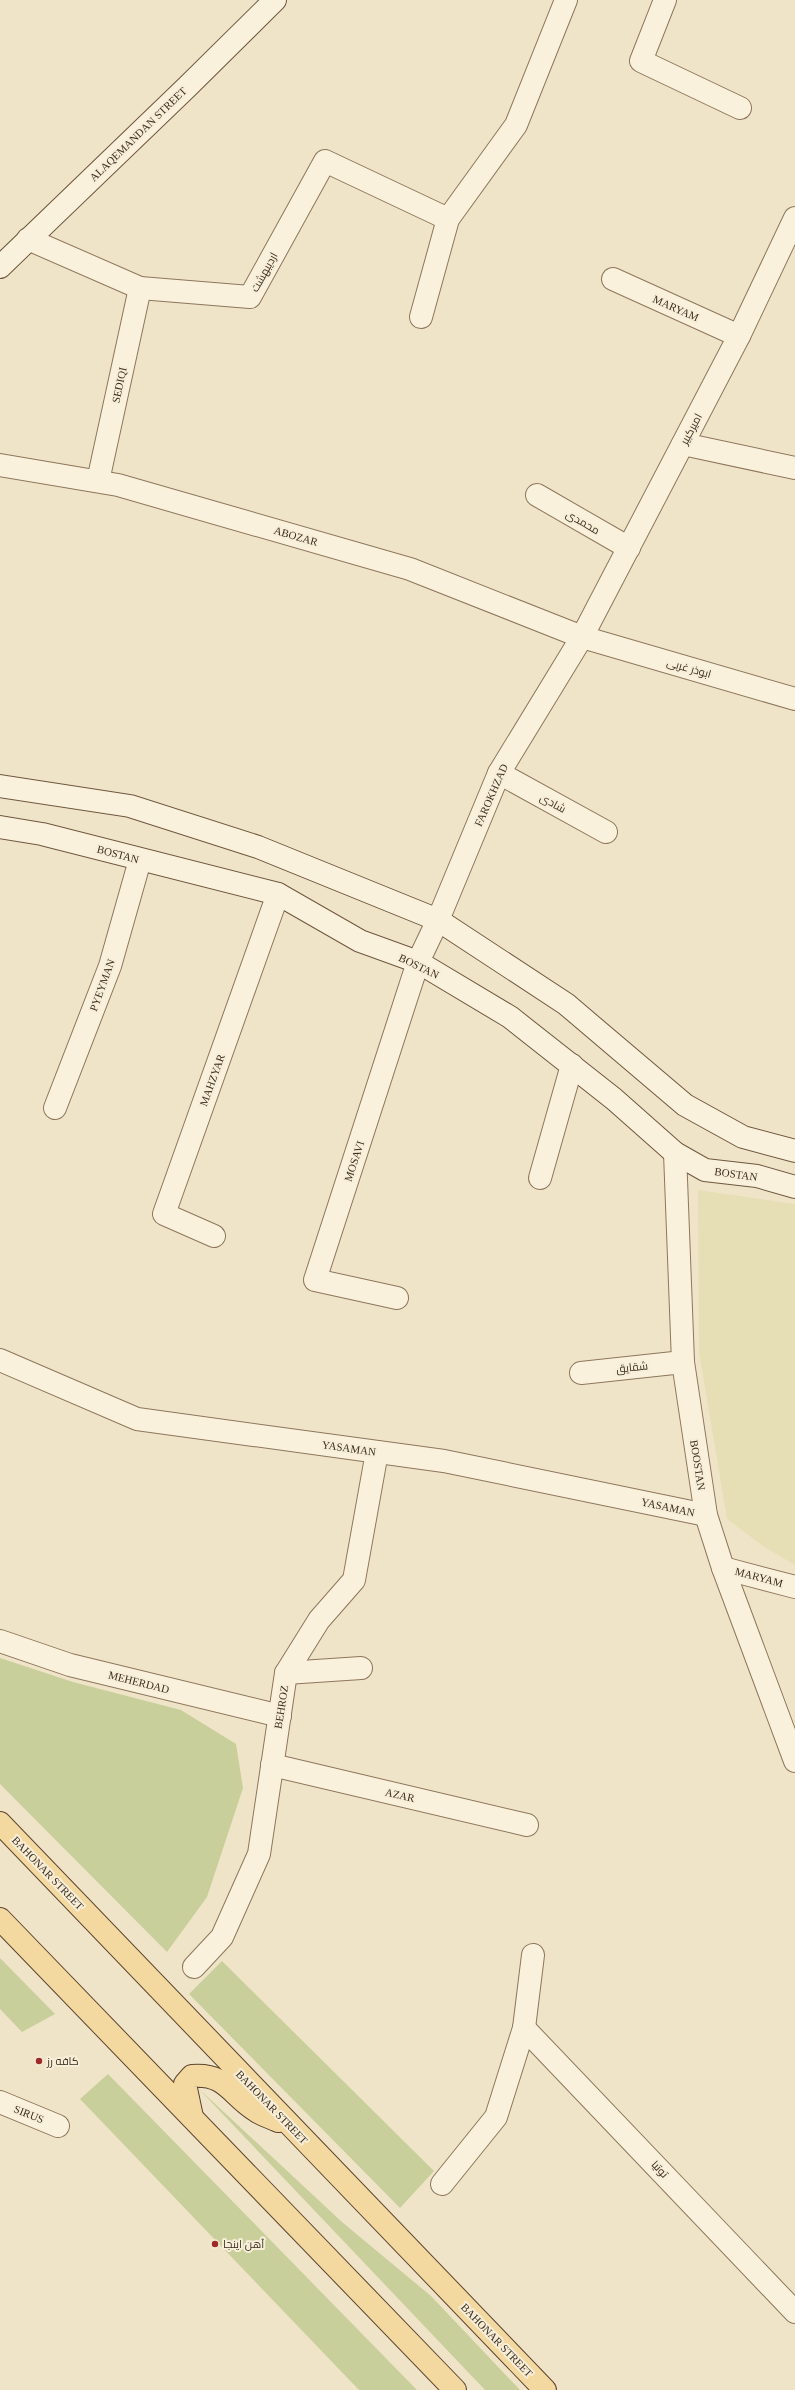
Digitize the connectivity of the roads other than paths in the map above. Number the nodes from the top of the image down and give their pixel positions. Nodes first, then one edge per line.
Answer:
1 (275, 0) edge
2 (566, 0) edge
3 (665, 0) edge
4 (740, 108) dead end
5 (448, 219) junction
6 (794, 225) edge
7 (28, 239) junction
8 (0, 268) edge
9 (613, 279) dead end
10 (140, 288) junction
11 (421, 317) dead end
12 (739, 336) junction
13 (683, 444) junction
14 (793, 461) edge
15 (0, 465) edge
16 (98, 481) junction
17 (537, 495) dead end
18 (629, 548) junction
19 (582, 638) junction
20 (795, 699) edge
21 (499, 773) junction
22 (0, 786) edge
23 (0, 827) edge
24 (606, 832) dead end
25 (140, 860) junction
26 (278, 894) junction
27 (438, 920) junction
28 (418, 962) junction
29 (572, 1065) junction
30 (55, 1108) dead end
31 (795, 1151) edge
32 (675, 1153) junction
33 (540, 1178) dead end
34 (795, 1187) edge
35 (214, 1236) dead end
36 (397, 1298) dead end
37 (0, 1360) edge
38 (683, 1362) junction
39 (581, 1373) dead end
40 (377, 1452) junction
41 (706, 1515) junction
42 (723, 1568) junction
43 (795, 1587) edge
44 (0, 1641) edge
45 (361, 1668) dead end
46 (286, 1673) junction
47 (280, 1716) junction
48 (795, 1761) edge
49 (272, 1765) junction
50 (0, 1823) edge
51 (527, 1825) dead end
52 (0, 1919) edge
53 (533, 1955) dead end
54 (194, 1967) dead end
55 (524, 2028) junction
56 (0, 2102) edge
57 (192, 2117) junction
58 (58, 2126) dead end
59 (291, 2127) junction
60 (442, 2184) dead end
61 (795, 2312) edge
62 (455, 2390) edge
63 (545, 2390) edge

1 - 7 street, ALAQEMANDAN STREET
2 - 5 street
3 - 4 street
5 - 10 street, اردیبهشت
5 - 11 street
6 - 12 street, امیرکبیر
7 - 8 street, ALAQEMANDAN STREET
7 - 10 street, اردیبهشت
9 - 12 street, MARYAM
10 - 16 street, SEDIQI
12 - 13 street, امیرکبیر
13 - 14 street
13 - 18 street, امیرکبیر
15 - 16 street, ABOZAR
16 - 19 street, ABOZAR
17 - 18 street, محمدی
18 - 19 street, امیرکبیر
19 - 20 street, ابوذر غربی
19 - 21 street, FAROKHZAD
21 - 24 street, شادی
21 - 27 street, FAROKHZAD
22 - 27 street
23 - 25 street, BOSTAN
25 - 26 street, BOSTAN
25 - 30 street, PYEYMAN
26 - 28 street, BOSTAN
26 - 35 street, MAHZYAR
27 - 28 street, FAROKHZAD
27 - 31 street
28 - 29 street, BOSTAN
28 - 36 street, MOSAVI
29 - 32 street, BOSTAN
29 - 33 street
32 - 34 street, BOSTAN
32 - 38 street, BOOSTAN
37 - 40 street, YASAMAN
38 - 39 street, شقایق
38 - 41 street, BOOSTAN
40 - 41 street, YASAMAN
40 - 46 street, BEHROZ
41 - 42 street, BOOSTAN
42 - 43 street, MARYAM
42 - 48 street, BOOSTAN
44 - 47 street, MEHERDAD
45 - 46 street
46 - 47 street, BEHROZ
47 - 49 street, BEHROZ
49 - 51 street, AZAR
49 - 54 street, BEHROZ
50 - 59 main road, BAHONAR STREET
52 - 57 main road
53 - 55 street
55 - 60 street
55 - 61 street, توتیا
56 - 58 street, SIRUS
57 - 59 main road
57 - 62 main road
59 - 63 main road, BAHONAR STREET

